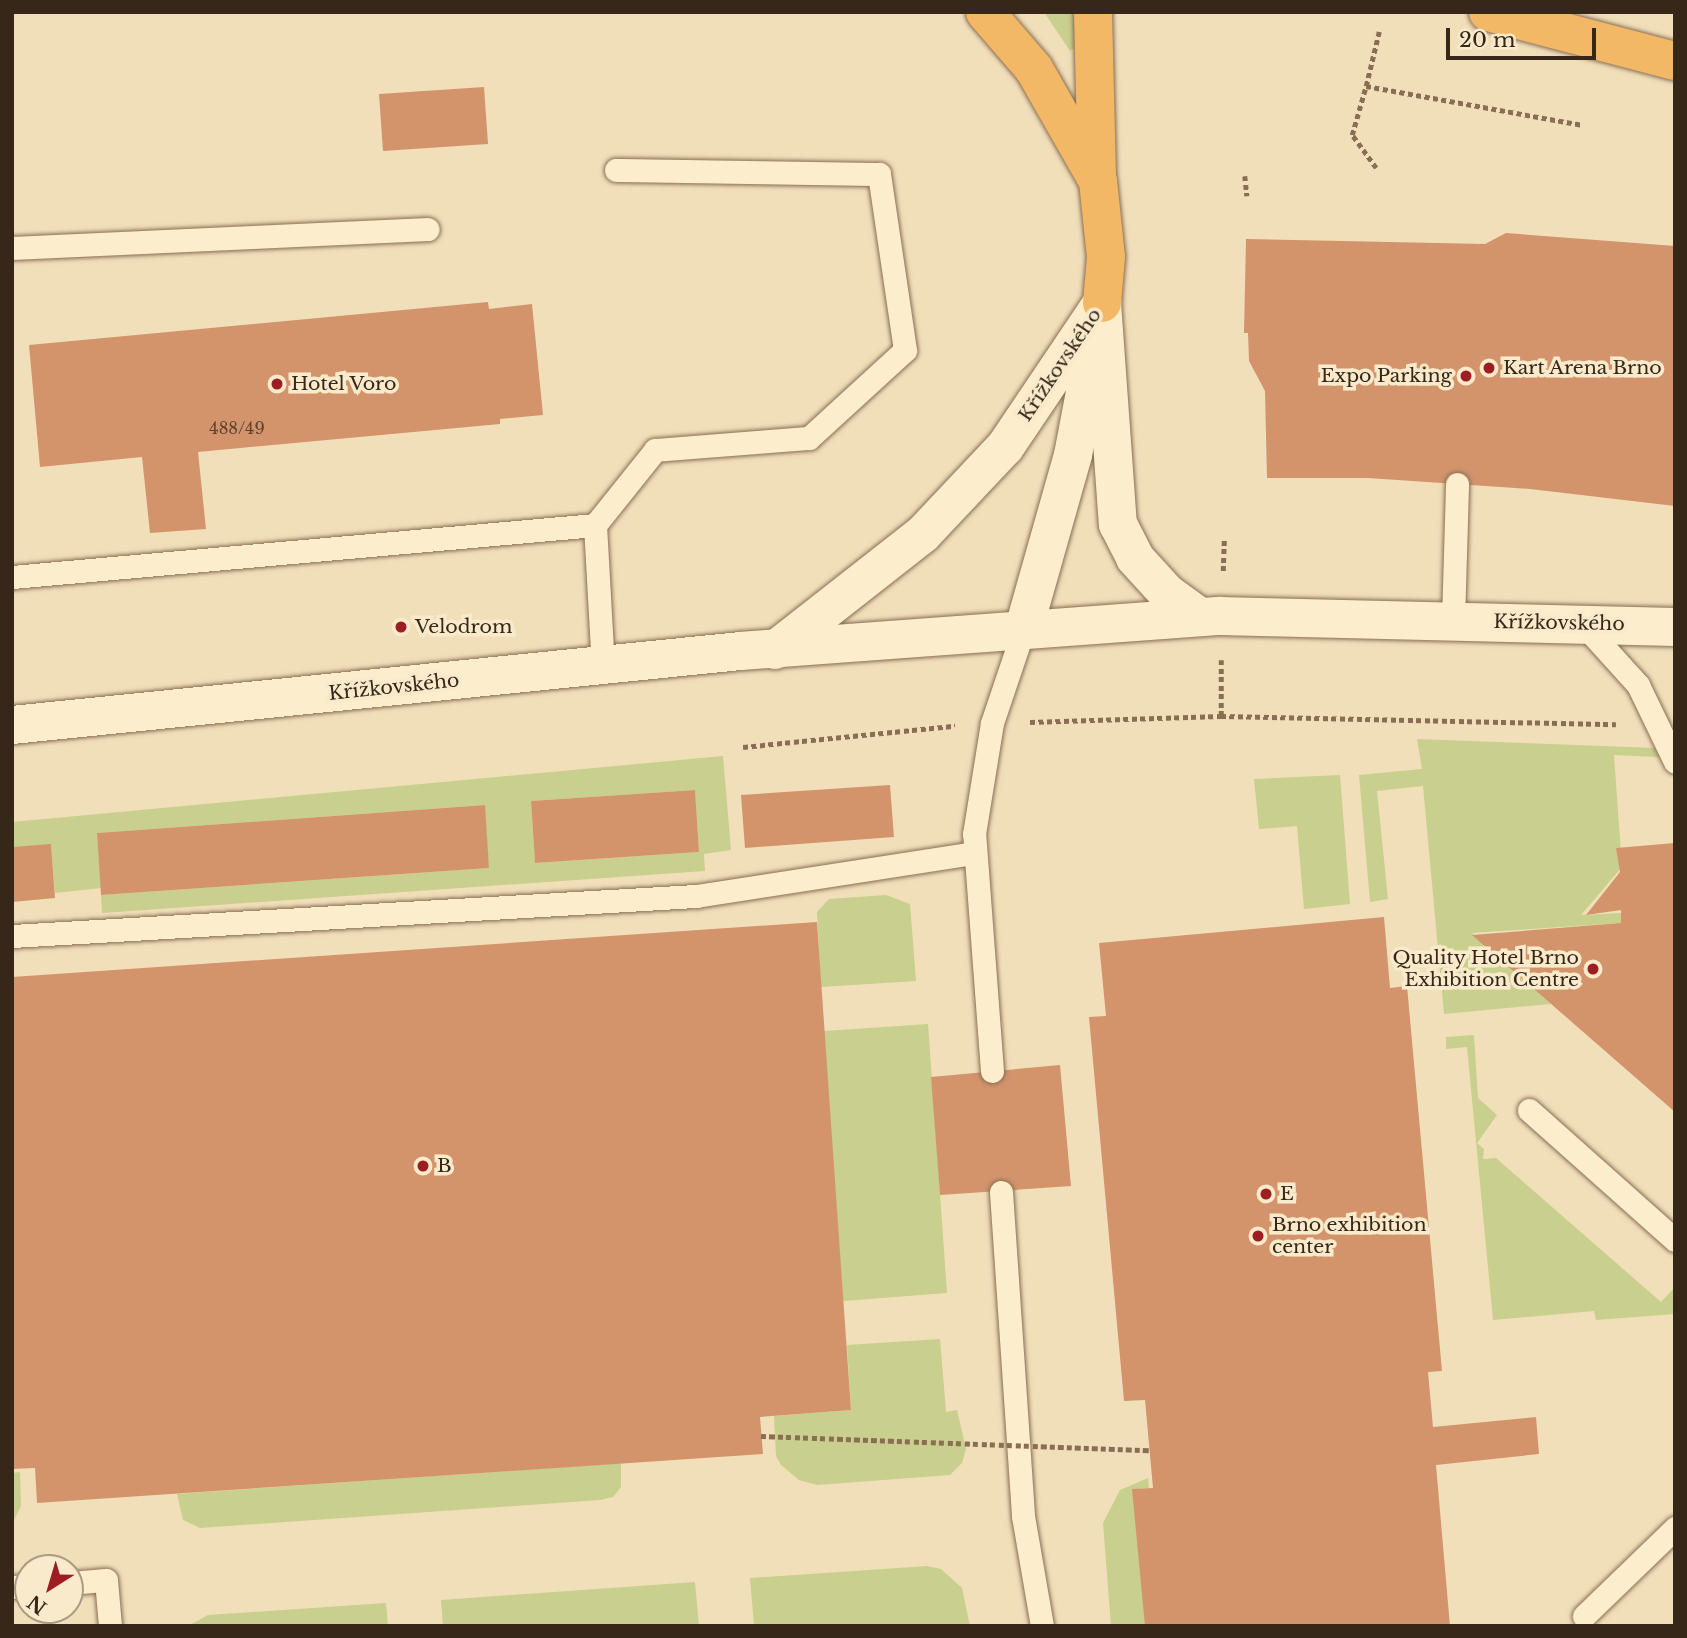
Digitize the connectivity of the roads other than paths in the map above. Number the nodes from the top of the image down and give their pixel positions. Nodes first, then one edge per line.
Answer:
1 (985, 12) edge
2 (1093, 12) edge
3 (1488, 12) edge
4 (1675, 61) edge
5 (616, 170) dead end
6 (1098, 181) junction
7 (428, 229) dead end
8 (12, 248) edge
9 (1102, 303) junction
10 (1457, 484) dead end
11 (595, 524) junction
12 (12, 577) edge
13 (1210, 617) junction
14 (1453, 621) junction
15 (1582, 623) junction
16 (1675, 627) edge
17 (1024, 628) junction
18 (775, 650) junction
19 (603, 667) junction
20 (12, 725) edge
21 (1675, 762) edge
22 (974, 853) junction
23 (12, 936) edge
24 (992, 1071) dead end
25 (1529, 1110) dead end
26 (1000, 1192) dead end
27 (1675, 1240) edge
28 (1675, 1528) edge
29 (84, 1582) edge
30 (1584, 1616) dead end
31 (110, 1626) edge
32 (1042, 1626) edge

1 - 6 highway
2 - 6 highway
3 - 4 highway
5 - 11 lane
6 - 9 highway
7 - 8 lane
9 - 13 street
9 - 17 street, Křížkovského
9 - 18 street, Křížkovského
10 - 14 lane
11 - 12 lane
11 - 19 lane
13 - 14 street, Křížkovského
13 - 17 street, Křížkovského
14 - 15 street, Křížkovského
15 - 16 street, Křížkovského
15 - 21 lane
17 - 18 street, Křížkovského
17 - 22 lane
18 - 19 street, Křížkovského
19 - 20 street, Křížkovského
22 - 23 lane
22 - 24 lane
25 - 27 lane
26 - 32 lane
28 - 30 lane
29 - 31 lane

